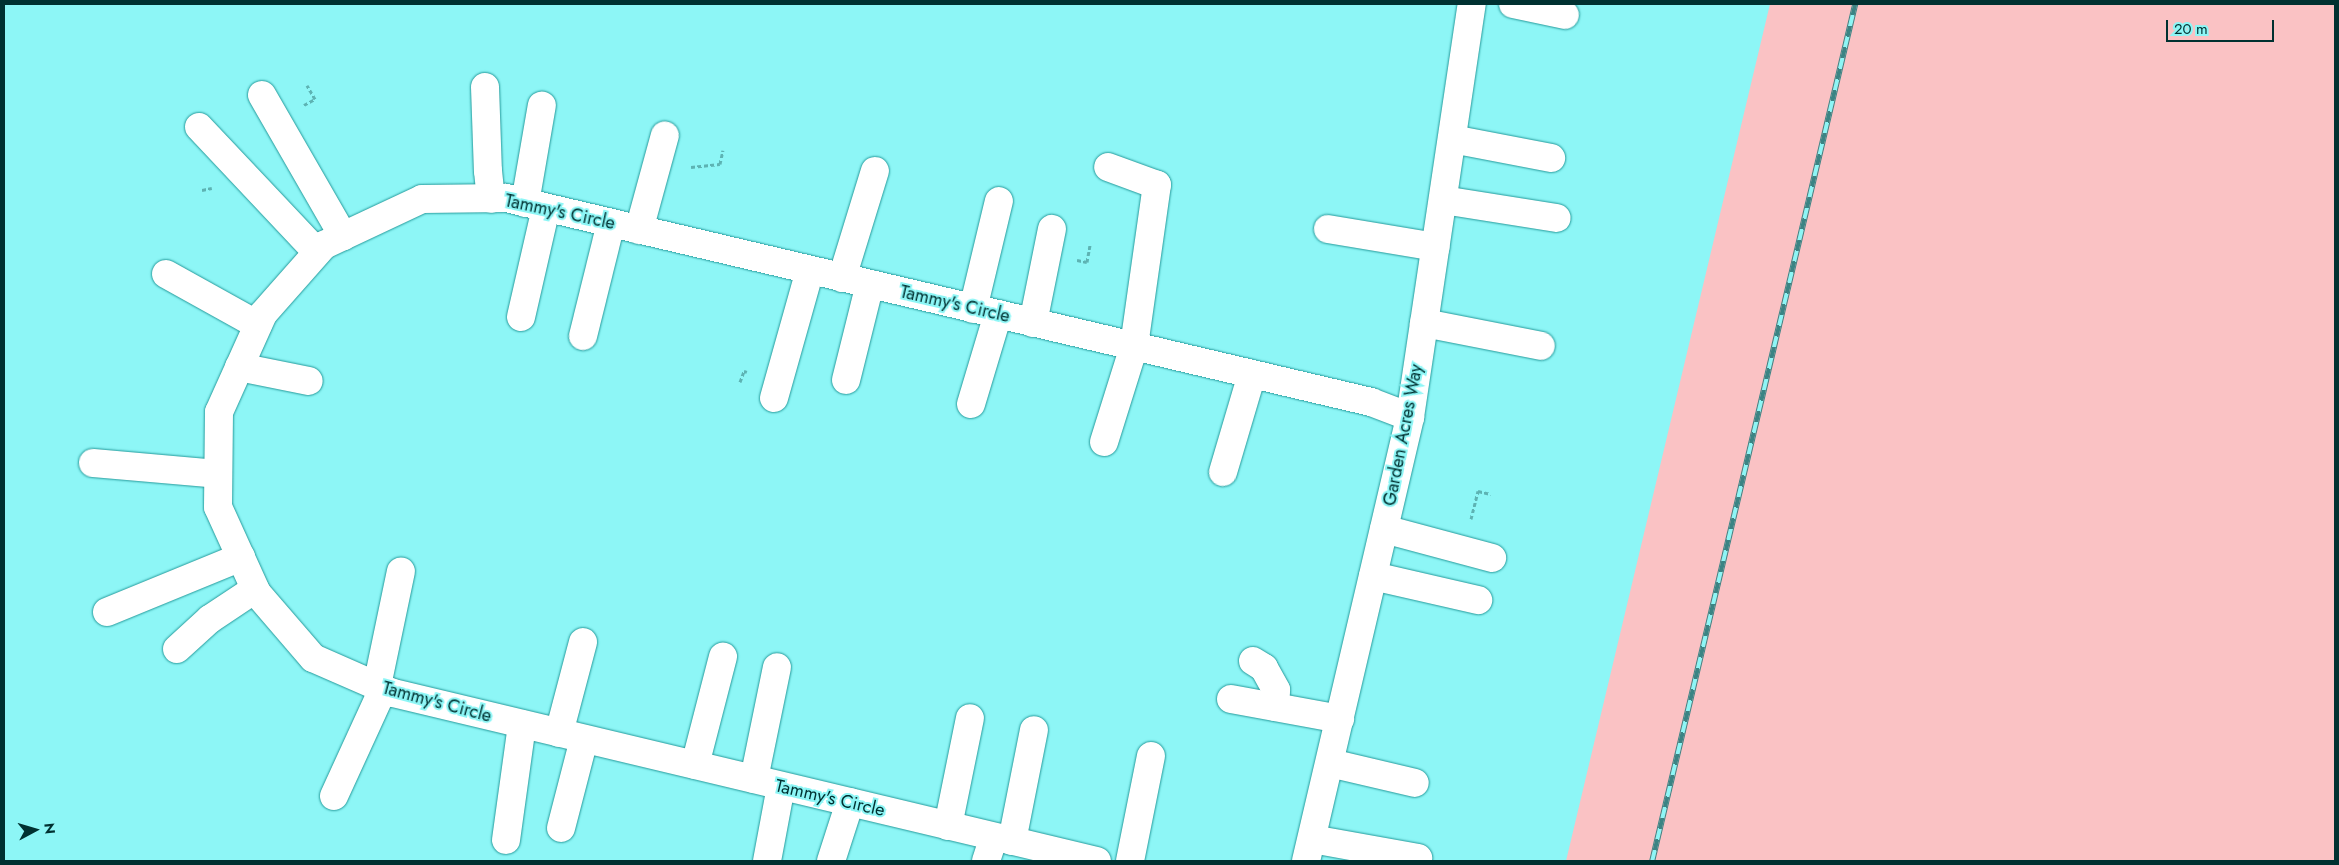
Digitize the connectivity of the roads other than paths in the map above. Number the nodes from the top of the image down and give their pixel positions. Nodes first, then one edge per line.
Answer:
1 (1472, 4) edge
2 (1513, 4) edge
3 (1565, 16) dead end
4 (485, 87) dead end
5 (262, 95) dead end
6 (542, 105) dead end
7 (199, 127) dead end
8 (665, 134) dead end
9 (1452, 139) junction
10 (1551, 158) dead end
11 (1108, 167) dead end
12 (874, 171) dead end
13 (491, 198) junction
14 (999, 200) dead end
15 (1443, 200) junction
16 (535, 206) junction
17 (1557, 218) dead end
18 (611, 224) junction
19 (1052, 229) dead end
20 (639, 230) junction
21 (1328, 230) dead end
22 (343, 236) junction
23 (1436, 247) junction
24 (318, 252) junction
25 (810, 270) junction
26 (166, 274) dead end
27 (842, 278) junction
28 (870, 284) junction
29 (986, 312) junction
30 (522, 317) dead end
31 (1033, 322) junction
32 (1424, 323) junction
33 (258, 325) junction
34 (583, 336) dead end
35 (1134, 346) junction
36 (1541, 346) dead end
37 (239, 367) junction
38 (1252, 374) junction
39 (846, 380) dead end
40 (309, 381) dead end
41 (774, 398) dead end
42 (971, 404) dead end
43 (1410, 417) junction
44 (1104, 442) dead end
45 (93, 463) dead end
46 (1223, 472) dead end
47 (218, 474) junction
48 (1384, 529) junction
49 (241, 557) junction
50 (1492, 558) dead end
51 (401, 571) dead end
52 (1373, 576) junction
53 (255, 589) junction
54 (1478, 600) dead end
55 (108, 612) dead end
56 (583, 642) dead end
57 (177, 649) dead end
58 (723, 657) dead end
59 (1253, 661) dead end
60 (777, 667) dead end
61 (380, 688) junction
62 (1230, 699) dead end
63 (1275, 707) junction
64 (970, 718) dead end
65 (1340, 719) junction
66 (522, 724) junction
67 (1034, 730) dead end
68 (571, 736) junction
69 (1151, 756) dead end
70 (1330, 763) junction
71 (694, 765) junction
72 (754, 779) junction
73 (1415, 783) dead end
74 (781, 786) junction
75 (334, 796) dead end
76 (850, 802) junction
77 (948, 826) junction
78 (561, 828) dead end
79 (506, 840) dead end
80 (998, 846) edge
81 (1309, 850) edge
82 (1418, 858) dead end
83 (767, 861) edge
84 (831, 861) edge
85 (1097, 861) edge
86 (1130, 861) edge

1 - 9 street, Garden Acres Way
2 - 3 street
4 - 13 street
5 - 22 street
6 - 16 street
7 - 24 street
8 - 20 street
9 - 10 street
9 - 15 street, Garden Acres Way
11 - 35 street
12 - 27 street
13 - 16 street, Tammy's Circle
13 - 22 street, Tammy's Circle
14 - 29 street
15 - 17 street
15 - 23 street, Garden Acres Way
16 - 18 street, Tammy's Circle
16 - 30 street
18 - 20 street, Tammy's Circle
18 - 34 street
19 - 31 street
20 - 25 street, Tammy's Circle
21 - 23 street
22 - 24 street, Tammy's Circle
23 - 32 street, Garden Acres Way
24 - 33 street, Tammy's Circle
25 - 27 street, Tammy's Circle
25 - 41 street
26 - 33 street
27 - 28 street, Tammy's Circle
28 - 29 street, Tammy's Circle
28 - 39 street
29 - 31 street, Tammy's Circle
29 - 42 street
31 - 35 street, Tammy's Circle
32 - 36 street
32 - 43 street, Garden Acres Way
33 - 37 street, Tammy's Circle
35 - 38 street, Tammy's Circle
35 - 44 street
37 - 40 street
37 - 47 street, Tammy's Circle
38 - 43 street, Tammy's Circle
38 - 46 street
43 - 48 street, Garden Acres Way
45 - 47 street
47 - 49 street, Tammy's Circle
48 - 50 street
48 - 52 street, Garden Acres Way
49 - 53 street, Tammy's Circle
49 - 55 street
51 - 61 street
52 - 54 street
52 - 65 street, Garden Acres Way
53 - 57 street
53 - 61 street, Tammy's Circle
56 - 68 street
58 - 71 street
59 - 63 street
60 - 72 street
61 - 66 street, Tammy's Circle
61 - 75 street
62 - 63 street
63 - 65 street
64 - 77 street
65 - 70 street, Garden Acres Way
66 - 68 street, Tammy's Circle
66 - 79 street
67 - 80 street
68 - 71 street, Tammy's Circle
68 - 78 street
69 - 86 street
70 - 73 street
70 - 81 street, Garden Acres Way
71 - 72 street, Tammy's Circle
72 - 74 street, Tammy's Circle
74 - 76 street, Tammy's Circle
74 - 83 street
76 - 77 street, Tammy's Circle
76 - 84 street
77 - 80 street, Tammy's Circle
80 - 85 street, Tammy's Circle
81 - 82 street

